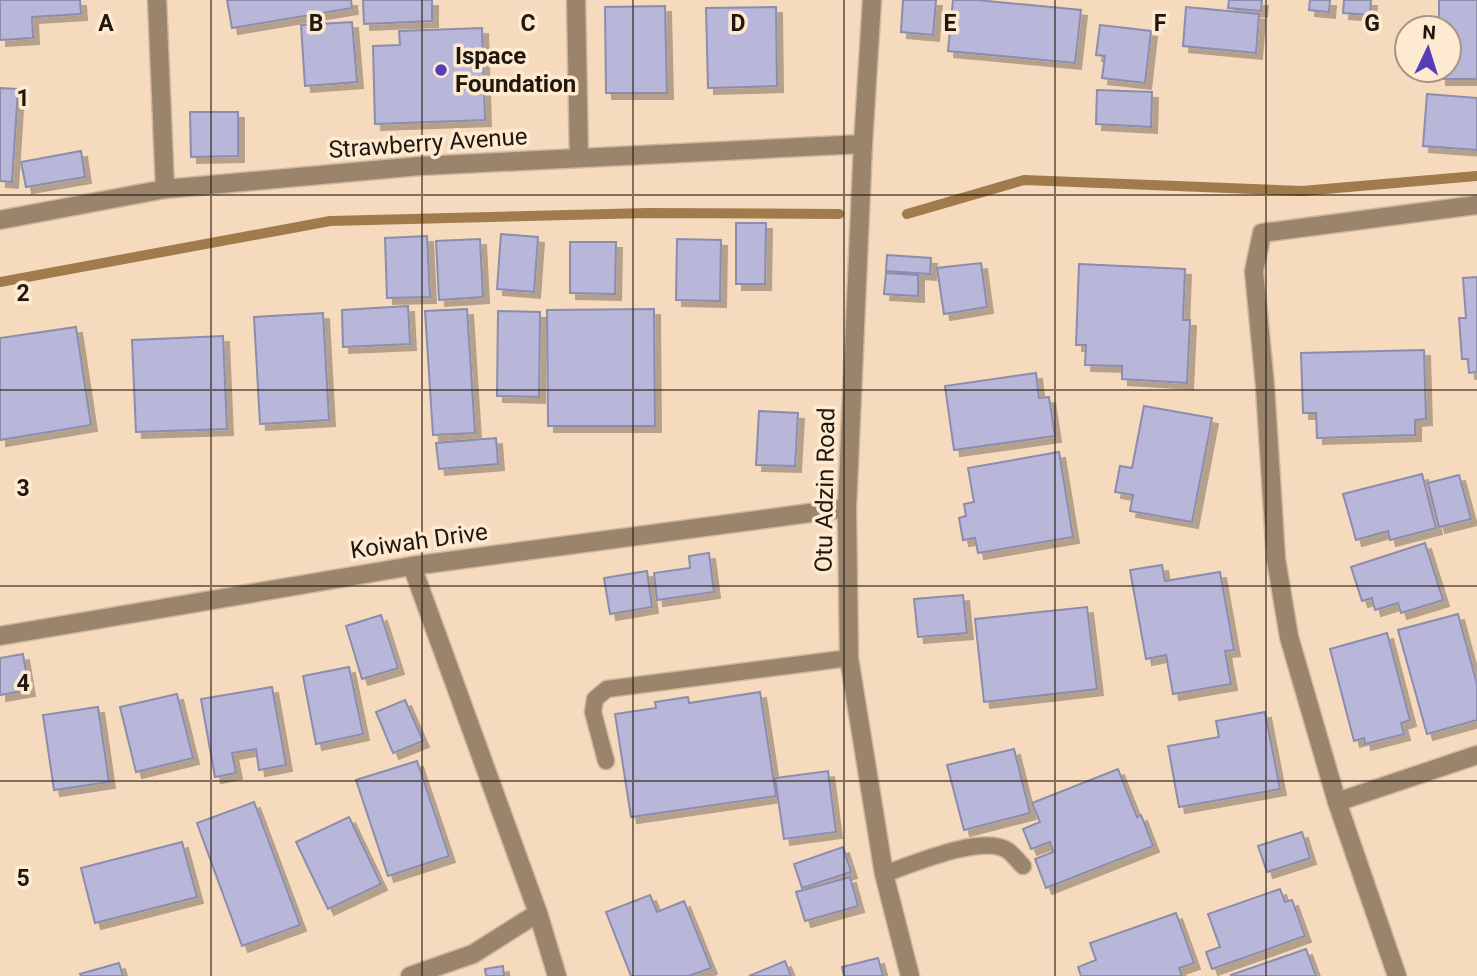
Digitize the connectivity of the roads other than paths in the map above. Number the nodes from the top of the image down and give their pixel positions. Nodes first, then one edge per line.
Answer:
1 (157, 0) edge
2 (576, 0) edge
3 (872, 0) edge
4 (863, 144) junction
5 (579, 157) junction
6 (165, 188) junction
7 (1477, 205) edge
8 (0, 220) edge
9 (847, 508) junction
10 (412, 566) junction
11 (0, 636) edge
12 (849, 658) junction
13 (1477, 755) edge
14 (606, 761) dead end
15 (1337, 802) junction
16 (1023, 866) dead end
17 (884, 874) junction
18 (538, 914) junction
19 (410, 976) edge
20 (557, 976) edge
21 (910, 976) edge
22 (1397, 976) edge

1 - 6 street
2 - 5 street
3 - 4 street, Otu Adzin Road
4 - 5 street, Strawberry Avenue
4 - 9 street, Otu Adzin Road
5 - 6 street, Strawberry Avenue
6 - 8 street, Strawberry Avenue
7 - 15 street
9 - 10 street, Koiwah Drive
9 - 12 street, Otu Adzin Road
10 - 11 street, Koiwah Drive
10 - 18 street
12 - 14 lane
12 - 17 street, Otu Adzin Road
13 - 15 street
15 - 22 street
16 - 17 lane
17 - 21 street, Otu Adzin Road
18 - 19 street
18 - 20 street

